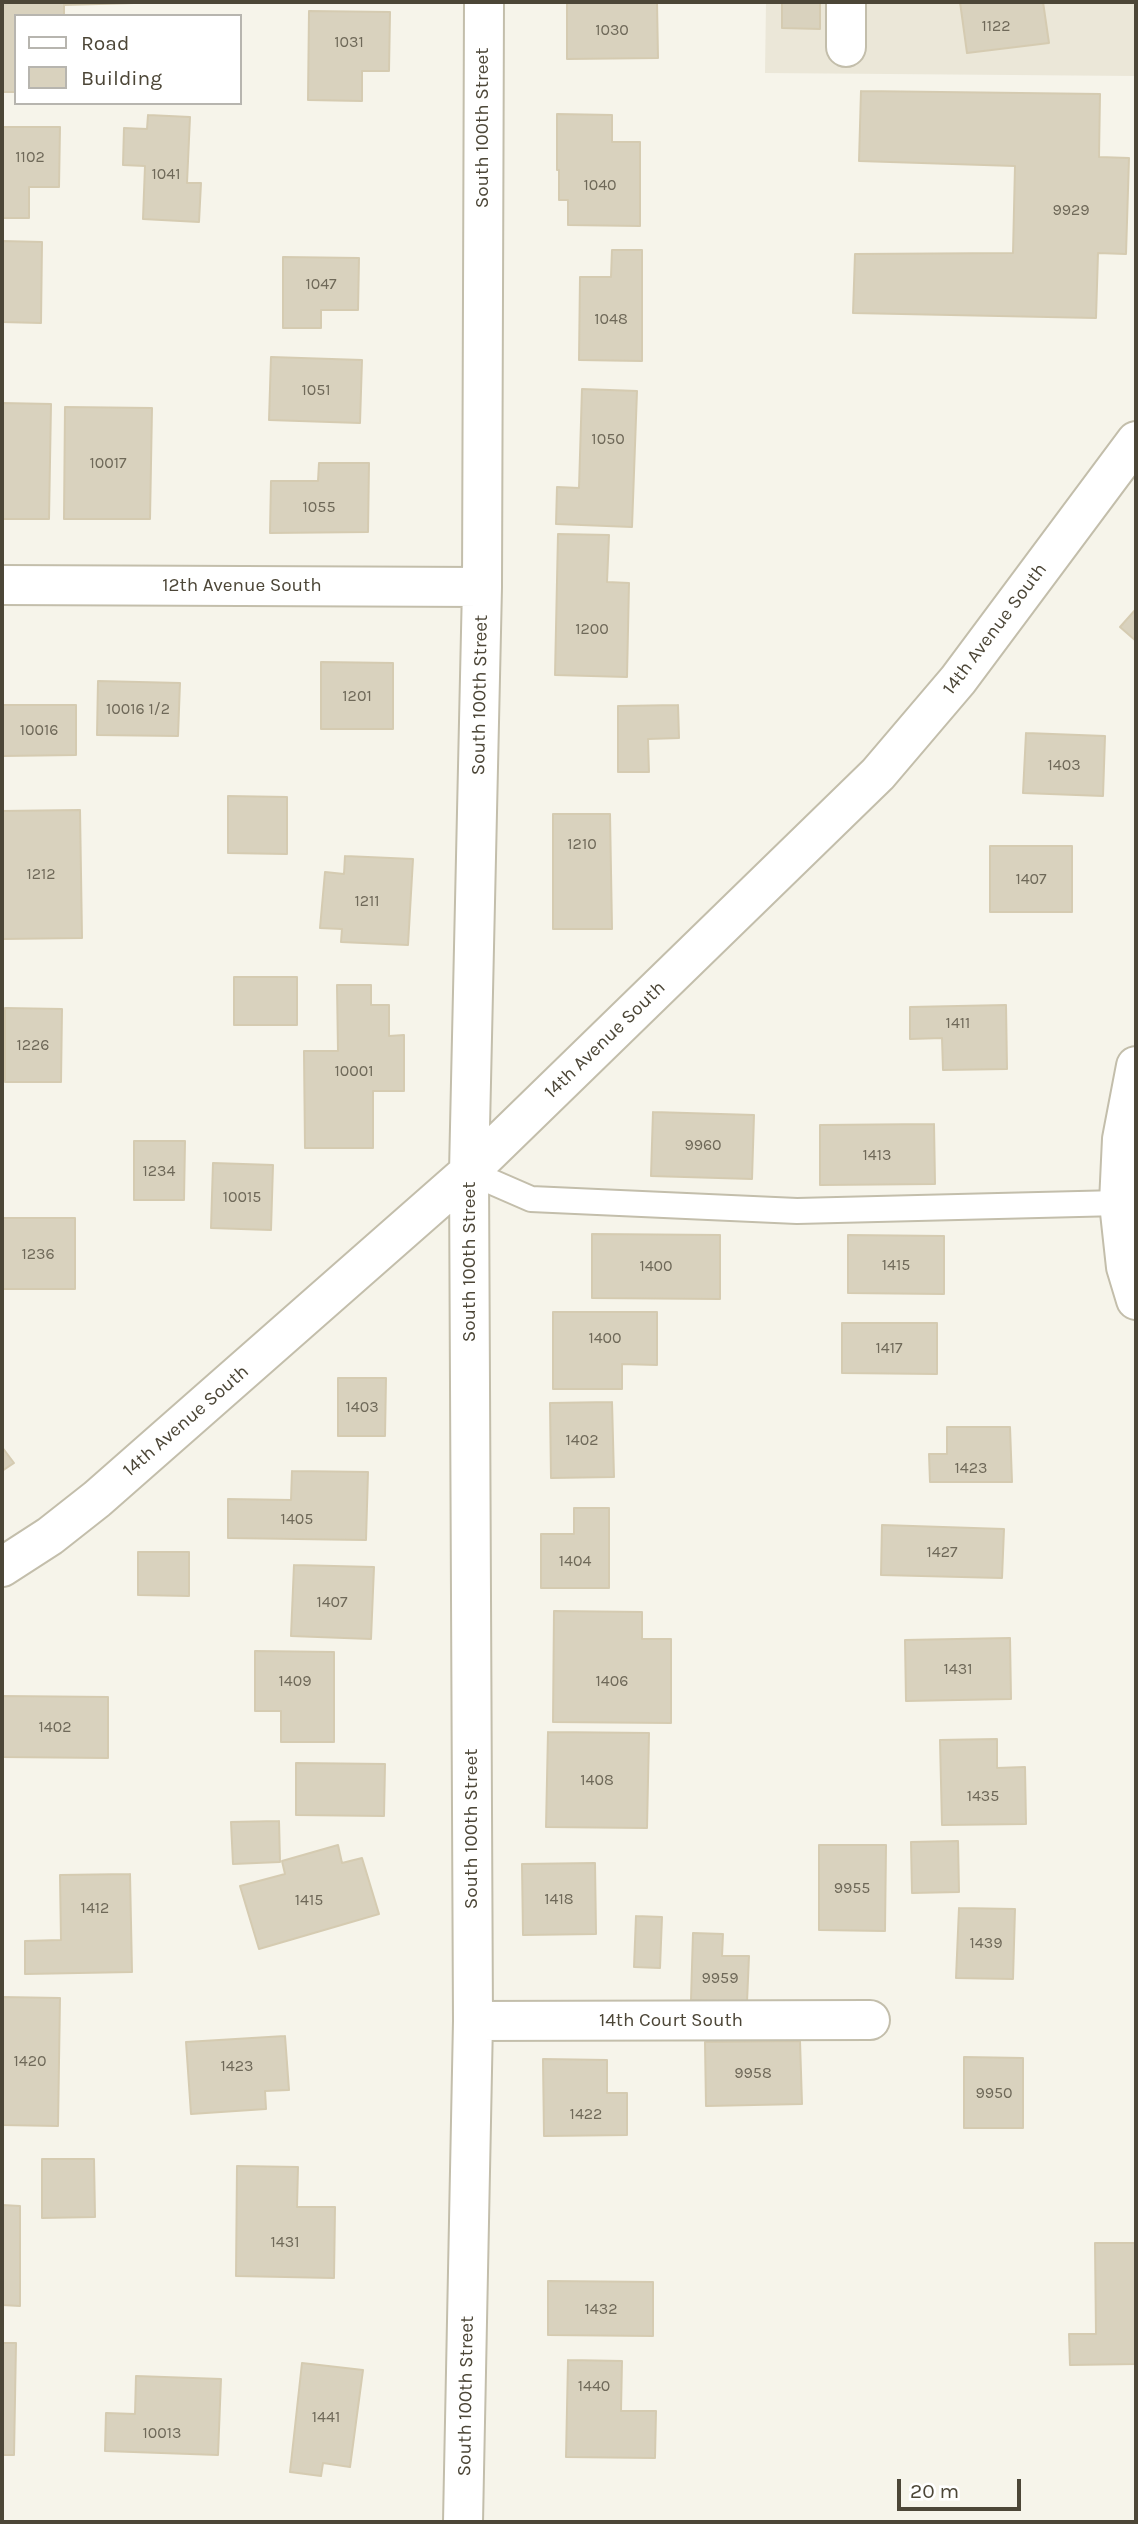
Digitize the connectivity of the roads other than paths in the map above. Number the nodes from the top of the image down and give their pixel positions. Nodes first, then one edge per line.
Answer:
1 (484, 2) edge
2 (846, 2) edge
3 (846, 47) dead end
4 (1136, 441) edge
5 (2, 585) edge
6 (482, 587) junction
7 (1136, 1066) edge
8 (470, 1171) junction
9 (1119, 1203) junction
10 (1136, 1300) edge
11 (2, 1567) edge
12 (870, 2020) dead end
13 (473, 2021) junction
14 (463, 2522) edge

1 - 6 street, South 100th Street
2 - 3 street
4 - 8 street, 14th Avenue South
5 - 6 street, 12th Avenue South
6 - 8 street, South 100th Street
7 - 9 street
8 - 9 lane
8 - 11 street, 14th Avenue South
8 - 13 street, South 100th Street
9 - 10 street
12 - 13 street, 14th Court South
13 - 14 street, South 100th Street

